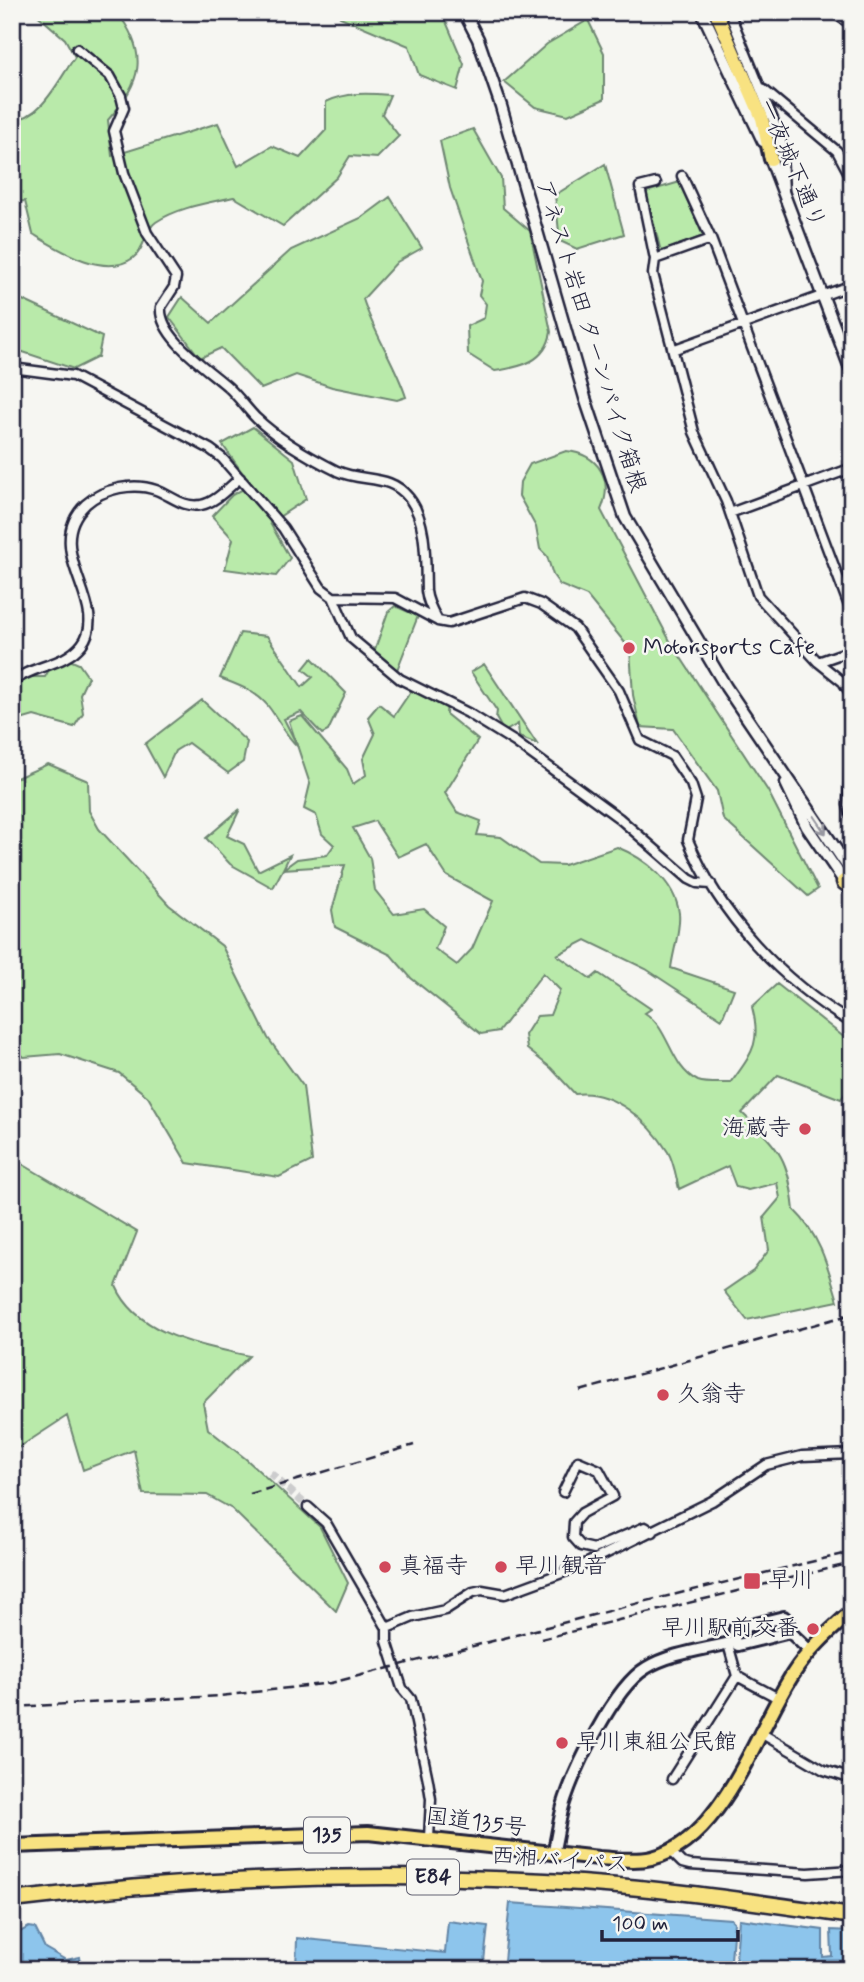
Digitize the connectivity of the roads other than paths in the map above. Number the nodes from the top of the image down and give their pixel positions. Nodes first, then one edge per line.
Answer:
1 (464, 12) edge
2 (702, 12) edge
3 (716, 12) edge
4 (729, 12) edge
5 (833, 12) edge
6 (852, 24) edge
7 (77, 49) dead end
8 (761, 89) junction
9 (771, 159) junction
10 (682, 176) dead end
11 (852, 179) edge
12 (656, 183) dead end
13 (784, 190) junction
14 (711, 239) junction
15 (655, 259) junction
16 (852, 285) edge
17 (823, 295) junction
18 (744, 326) junction
19 (675, 349) junction
20 (12, 368) edge
21 (852, 373) edge
22 (852, 468) edge
23 (240, 478) junction
24 (804, 486) junction
25 (730, 513) junction
26 (333, 597) junction
27 (852, 614) edge
28 (438, 621) junction
29 (852, 650) edge
30 (818, 662) junction
31 (12, 682) edge
32 (852, 695) edge
33 (852, 743) edge
34 (852, 821) edge
35 (711, 884) junction
36 (850, 884) edge
37 (852, 1023) edge
38 (852, 1454) edge
39 (563, 1492) dead end
40 (308, 1507) tunnel mouth
41 (653, 1532) junction
42 (852, 1611) edge
43 (387, 1628) junction
44 (790, 1632) junction
45 (731, 1643) junction
46 (810, 1651) junction
47 (737, 1676) junction
48 (778, 1698) junction
49 (759, 1732) junction
50 (672, 1779) dead end
51 (852, 1779) edge
52 (429, 1838) junction
53 (12, 1846) edge
54 (670, 1851) junction
55 (553, 1854) junction
56 (852, 1870) edge
57 (12, 1902) edge
58 (852, 1918) edge

1 - 36 street, アネスト岩田 ターンパイク箱根
2 - 9 street, 一夜城下通り
3 - 9 highway
4 - 8 street
5 - 6 street
7 - 28 street
8 - 11 street
8 - 13 street
9 - 13 street, 一夜城下通り
10 - 14 street
12 - 15 street
13 - 17 street, 一夜城下通り
14 - 15 street
14 - 18 street
15 - 19 street
16 - 17 street
17 - 18 street
17 - 21 street, 一夜城下通り
18 - 19 street
18 - 24 street
19 - 25 street
20 - 23 street
22 - 24 street
23 - 26 street
23 - 31 street
24 - 25 street
24 - 27 street
25 - 30 street
26 - 28 street
26 - 35 street
28 - 35 street
29 - 30 street
30 - 32 street
33 - 34 street
35 - 37 street
38 - 41 street
39 - 41 street
40 - 43 street
41 - 43 street
42 - 46 highway, 国道135号 / 135
43 - 52 street
44 - 45 main road
44 - 45 main road
44 - 46 main road
45 - 47 street
45 - 55 main road
46 - 48 highway, 国道135号 / 135
47 - 48 street
47 - 50 street
48 - 49 highway, 国道135号 / 135
49 - 51 street
49 - 54 highway, 国道135号 / 135
52 - 53 highway, 国道135号 / 135
52 - 55 highway, 国道135号 / 135
54 - 55 highway, 国道135号 / 135
54 - 56 street
57 - 58 highway, 西湘バイパス / E84

